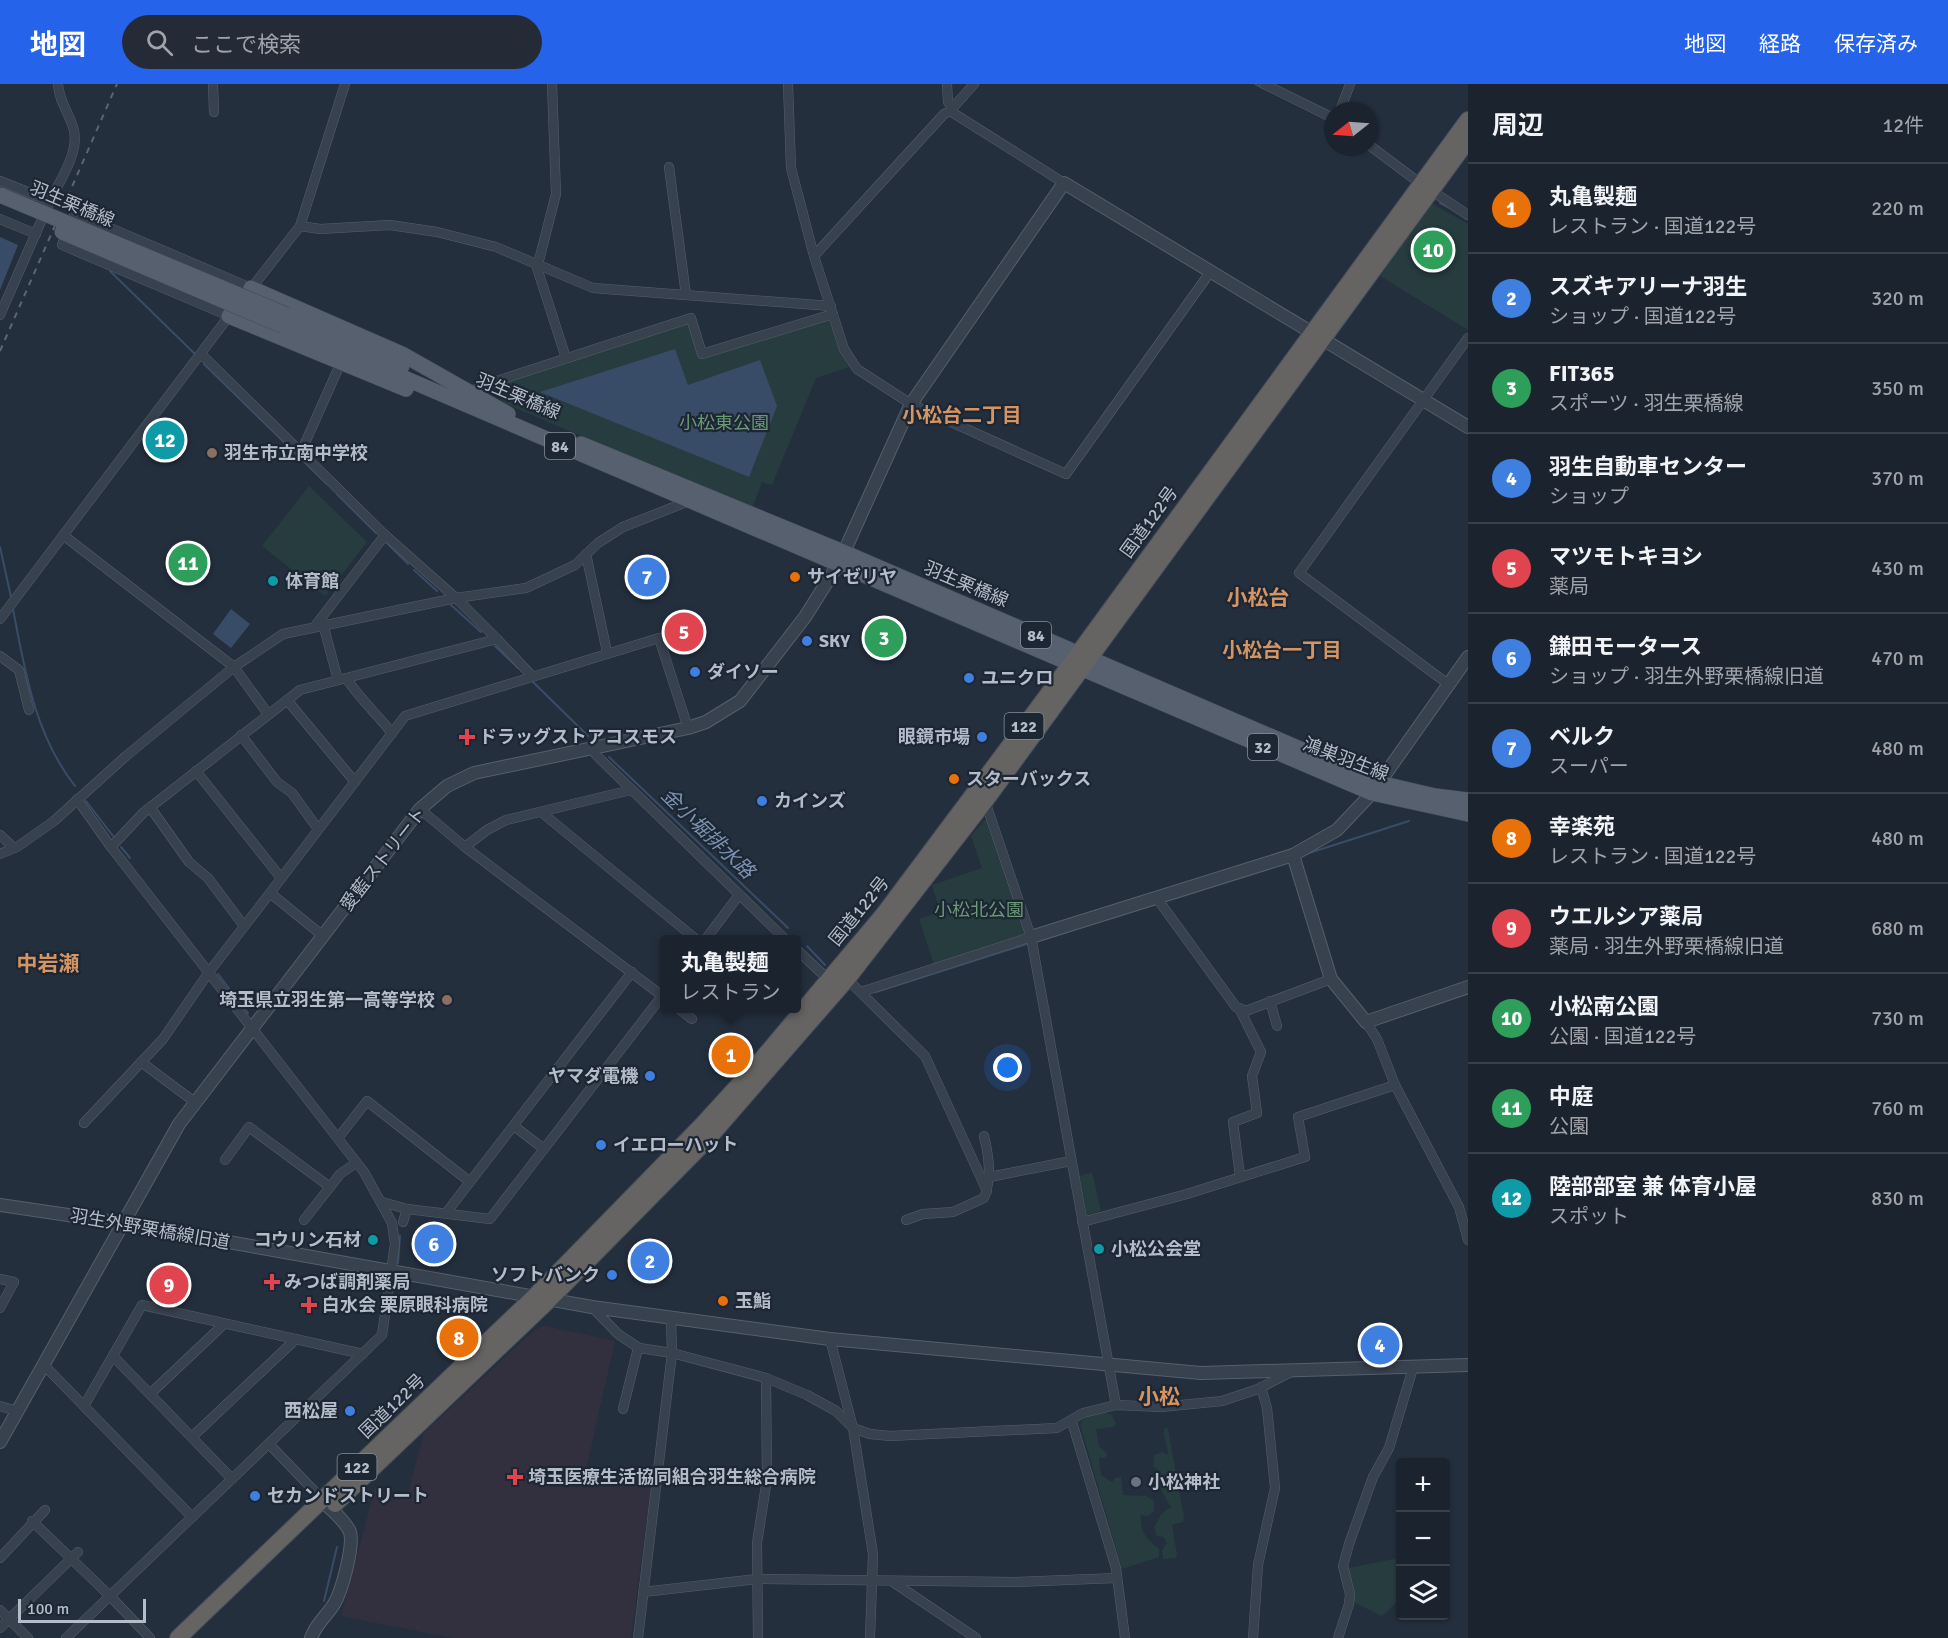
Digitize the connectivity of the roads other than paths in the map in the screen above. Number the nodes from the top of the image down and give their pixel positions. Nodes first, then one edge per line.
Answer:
1 (58, 84) edge
2 (213, 84) edge
3 (345, 84) edge
4 (552, 84) edge
5 (788, 84) edge
6 (947, 84) edge
7 (974, 84) edge
8 (1264, 84) edge
9 (1350, 84) edge
10 (1343, 102) edge
11 (951, 109) junction
12 (214, 112) dead end
13 (1324, 114) edge
14 (1468, 120) edge
15 (1468, 140) edge
16 (1378, 152) edge
17 (669, 167) dead end
18 (0, 181) edge
19 (1064, 183) junction
20 (1426, 188) junction
21 (0, 195) edge
22 (50, 201) junction
23 (0, 206) edge
24 (1468, 214) edge
25 (0, 219) edge
26 (300, 226) junction
27 (36, 234) junction
28 (814, 256) junction
29 (539, 263) junction
30 (1211, 271) junction
31 (251, 288) junction
32 (686, 295) junction
33 (832, 310) junction
34 (0, 315) edge
35 (229, 316) junction
36 (285, 320) junction
37 (1317, 337) junction
38 (1468, 338) edge
39 (201, 354) junction
40 (566, 358) junction
41 (338, 369) dead end
42 (472, 394) junction
43 (1422, 399) junction
44 (911, 404) junction
45 (508, 419) junction
46 (1468, 427) edge
47 (302, 452) junction
48 (689, 501) junction
49 (63, 535) junction
50 (385, 535) junction
51 (586, 554) junction
52 (841, 558) junction
53 (456, 598) junction
54 (0, 619) edge
55 (319, 625) junction
56 (496, 639) junction
57 (607, 652) junction
58 (0, 656) edge
59 (1468, 657) edge
60 (1079, 661) junction
61 (234, 667) junction
62 (532, 676) junction
63 (342, 679) junction
64 (1448, 684) junction
65 (287, 700) junction
66 (29, 710) dead end
67 (268, 714) junction
68 (688, 728) junction
69 (392, 733) junction
70 (242, 735) junction
71 (593, 748) junction
72 (196, 771) junction
73 (355, 782) junction
74 (1376, 788) junction
75 (631, 790) junction
76 (77, 799) junction
77 (1468, 800) edge
78 (985, 801) junction
79 (150, 807) junction
80 (420, 809) junction
81 (541, 812) junction
82 (1468, 814) edge
83 (318, 829) junction
84 (0, 835) edge
85 (111, 847) junction
86 (465, 847) junction
87 (14, 848) junction
88 (0, 854) edge
89 (1293, 855) junction
90 (281, 878) junction
91 (270, 893) junction
92 (739, 895) junction
93 (1156, 897) junction
94 (244, 926) junction
95 (692, 935) edge
96 (708, 935) edge
97 (782, 935) edge
98 (323, 936) junction
99 (1031, 937) junction
100 (801, 954) edge
101 (209, 972) junction
102 (632, 972) junction
103 (847, 979) junction
104 (1331, 979) junction
105 (829, 980) junction
106 (1468, 987) edge
107 (660, 992) edge
108 (861, 992) junction
109 (660, 1000) edge
110 (1270, 1001) junction
111 (1239, 1008) junction
112 (801, 1012) edge
113 (684, 1013) edge
114 (800, 1013) edge
115 (692, 1019) dead end
116 (1366, 1022) junction
117 (1277, 1026) dead end
118 (252, 1028) junction
119 (141, 1062) junction
120 (1395, 1085) junction
121 (196, 1103) junction
122 (84, 1122) dead end
123 (514, 1126) junction
124 (984, 1136) dead end
125 (338, 1138) junction
126 (544, 1149) junction
127 (225, 1160) dead end
128 (1071, 1161) junction
129 (356, 1162) junction
130 (1240, 1176) junction
131 (989, 1177) junction
132 (470, 1182) junction
133 (330, 1187) junction
134 (987, 1191) junction
135 (382, 1202) junction
136 (0, 1204) edge
137 (407, 1209) junction
138 (446, 1213) junction
139 (304, 1220) dead end
140 (906, 1220) dead end
141 (403, 1222) dead end
142 (1082, 1222) junction
143 (122, 1223) junction
144 (1468, 1240) edge
145 (393, 1272) junction
146 (0, 1280) edge
147 (542, 1298) junction
148 (592, 1307) junction
149 (0, 1308) edge
150 (671, 1319) junction
151 (224, 1323) junction
152 (830, 1339) junction
153 (296, 1340) junction
154 (638, 1348) junction
155 (672, 1353) junction
156 (363, 1354) junction
157 (113, 1356) junction
158 (44, 1364) junction
159 (1468, 1365) edge
160 (1108, 1366) junction
161 (1413, 1368) junction
162 (1289, 1372) junction
163 (765, 1378) junction
164 (1261, 1387) junction
165 (150, 1394) junction
166 (0, 1406) edge
167 (84, 1406) junction
168 (1116, 1406) junction
169 (624, 1409) dead end
170 (17, 1411) junction
171 (1072, 1422) junction
172 (853, 1428) junction
173 (192, 1437) junction
174 (0, 1443) edge
175 (269, 1443) junction
176 (232, 1479) junction
177 (326, 1504) junction
178 (45, 1510) dead end
179 (192, 1517) junction
180 (32, 1521) junction
181 (74, 1555) junction
182 (0, 1558) edge
183 (1118, 1578) junction
184 (757, 1579) junction
185 (872, 1581) junction
186 (893, 1582) junction
187 (643, 1592) junction
188 (110, 1596) junction
189 (0, 1610) edge
190 (9, 1619) junction
191 (0, 1628) edge
192 (28, 1638) edge
193 (66, 1638) edge
194 (150, 1638) edge
195 (178, 1638) edge
196 (195, 1638) edge
197 (312, 1638) edge
198 (638, 1638) edge
199 (758, 1638) edge
200 (870, 1638) edge
201 (976, 1638) edge
202 (1125, 1638) edge
203 (1253, 1638) edge
204 (1338, 1638) edge

1 - 22 street
2 - 12 street
3 - 26 street
4 - 29 street
5 - 28 street
6 - 11 street
7 - 11 street
8 - 13 street
9 - 10 street
11 - 19 street
11 - 28 street
14 - 20 highway, 国道122号 / 122
15 - 20 highway, 国道122号 / 122
16 - 20 street
17 - 32 street
18 - 22 street
19 - 30 street
19 - 44 street, 愛藍ストリート
20 - 24 street
20 - 37 highway, 国道122号 / 122
21 - 36 main road, 羽生栗橋線 / 84, bridge
22 - 27 street
23 - 36 main road, 羽生栗橋線 / 84, bridge
25 - 27 street
26 - 29 street
26 - 31 street
27 - 34 street
28 - 33 street
29 - 32 street
29 - 40 street
30 - 37 street
30 - 44 street
31 - 35 street
31 - 35 street
31 - 42 main road
32 - 33 street
33 - 40 street
33 - 44 street
35 - 39 street
35 - 45 main road
36 - 45 main road, 羽生栗橋線 / 84
37 - 43 street
37 - 60 highway, 国道122号 / 122
38 - 43 street
39 - 47 street
39 - 49 street
40 - 42 street
41 - 47 street
42 - 45 main road
43 - 46 street
43 - 64 street
44 - 52 street, 愛藍ストリート
45 - 48 main road, 羽生栗橋線 / 84
45 - 52 main road, 羽生栗橋線 / 84
47 - 50 street
48 - 51 street
48 - 52 main road, 羽生栗橋線 / 84
49 - 54 street
49 - 61 street
50 - 53 street
50 - 55 street
51 - 53 street
51 - 57 street
52 - 60 main road, 羽生栗橋線 / 84
52 - 68 street, 愛藍ストリート
53 - 55 street
53 - 56 street
55 - 61 street
55 - 63 street
56 - 62 street
56 - 63 street
57 - 62 street
57 - 68 street
58 - 66 street
59 - 64 street
60 - 74 main road, 鴻巣羽生線 / 32
60 - 78 highway, 国道122号 / 122
60 - 105 highway, 国道122号 / 122
61 - 67 street
61 - 76 street
62 - 69 street
63 - 65 street
63 - 69 street
64 - 74 street
65 - 67 street
65 - 73 street
67 - 70 street
68 - 71 street, 愛藍ストリート
69 - 73 street
70 - 72 street
70 - 83 street
71 - 75 street
71 - 80 street, 愛藍ストリート
72 - 79 street
72 - 90 street
73 - 83 street
74 - 77 main road, 鴻巣羽生線 / 32
74 - 82 main road, 鴻巣羽生線 / 32
74 - 89 street
75 - 81 street
75 - 92 street
76 - 85 street
76 - 87 street
78 - 99 street
78 - 103 highway, 国道122号 / 122
79 - 85 street
79 - 94 street
80 - 86 street
80 - 98 street, 愛藍ストリート
81 - 86 street
81 - 95 street
83 - 90 street
84 - 87 street
85 - 101 street
86 - 102 street
87 - 88 street
89 - 93 street
89 - 104 street
90 - 91 street
91 - 94 street
91 - 98 street
92 - 96 street
92 - 97 street
93 - 99 street
93 - 111 street
94 - 101 street
98 - 118 street, 愛藍ストリート
99 - 108 street
99 - 128 street
100 - 105 street
101 - 118 street
101 - 119 street
102 - 107 street
102 - 123 street
103 - 108 street
103 - 147 highway, 国道122号 / 122
104 - 110 street
104 - 116 street
105 - 112 highway, 国道122号 / 122
106 - 116 street
108 - 134 street
109 - 126 street
110 - 111 street
110 - 117 street
111 - 130 street
113 - 115 street
114 - 147 highway, 国道122号 / 122
116 - 120 street
118 - 121 street, 愛藍ストリート
118 - 125 street
119 - 121 street
119 - 122 street
120 - 130 street
120 - 144 street
121 - 143 street, 愛藍ストリート
123 - 126 street
123 - 132 street
124 - 131 street
125 - 129 street
125 - 132 street
126 - 138 street
127 - 133 street
128 - 131 street
128 - 142 street
129 - 133 street
129 - 135 street
130 - 142 street
131 - 134 street
132 - 138 street
133 - 139 street
134 - 140 street
135 - 137 street
135 - 145 street
136 - 143 street, 羽生外野栗橋線旧道
137 - 138 street
137 - 141 street
142 - 160 street
143 - 145 street, 羽生外野栗橋線旧道
143 - 158 street, 愛藍ストリート
145 - 147 street, 羽生外野栗橋線旧道
145 - 156 street
146 - 149 street
147 - 148 street, 羽生外野栗橋線旧道
147 - 177 highway, 国道122号 / 122
148 - 150 street, 羽生外野栗橋線旧道
148 - 154 street
150 - 152 street, 羽生外野栗橋線旧道
150 - 155 street
151 - 153 street
151 - 157 street
151 - 165 street
152 - 160 street, 羽生外野栗橋線旧道
152 - 172 street
153 - 156 street
153 - 173 street
154 - 155 street
154 - 169 street
155 - 163 street
155 - 187 street
156 - 175 street
157 - 165 street
157 - 167 street
158 - 167 street
158 - 170 street, 愛藍ストリート
159 - 161 street, 羽生外野栗橋線旧道
160 - 162 street, 羽生外野栗橋線旧道
160 - 168 street
161 - 162 street, 羽生外野栗橋線旧道
161 - 204 street
162 - 164 street
163 - 172 street
163 - 184 street
164 - 168 street
164 - 203 street
165 - 173 street
166 - 170 street
167 - 179 street
168 - 171 street
170 - 174 street, 愛藍ストリート
171 - 172 street
171 - 183 street
172 - 185 street
173 - 176 street
175 - 176 street
175 - 177 street
176 - 179 street
177 - 195 highway, 国道122号 / 122
177 - 196 highway, 国道122号 / 122
177 - 197 street
178 - 180 street
179 - 188 street
180 - 181 street
180 - 182 street
181 - 188 street
181 - 190 street
183 - 186 street
183 - 202 street
184 - 185 street
184 - 187 street
184 - 199 street
185 - 186 street
185 - 200 street
186 - 201 street
187 - 198 street
188 - 193 street
188 - 194 street
189 - 190 street
190 - 191 street
190 - 192 street

